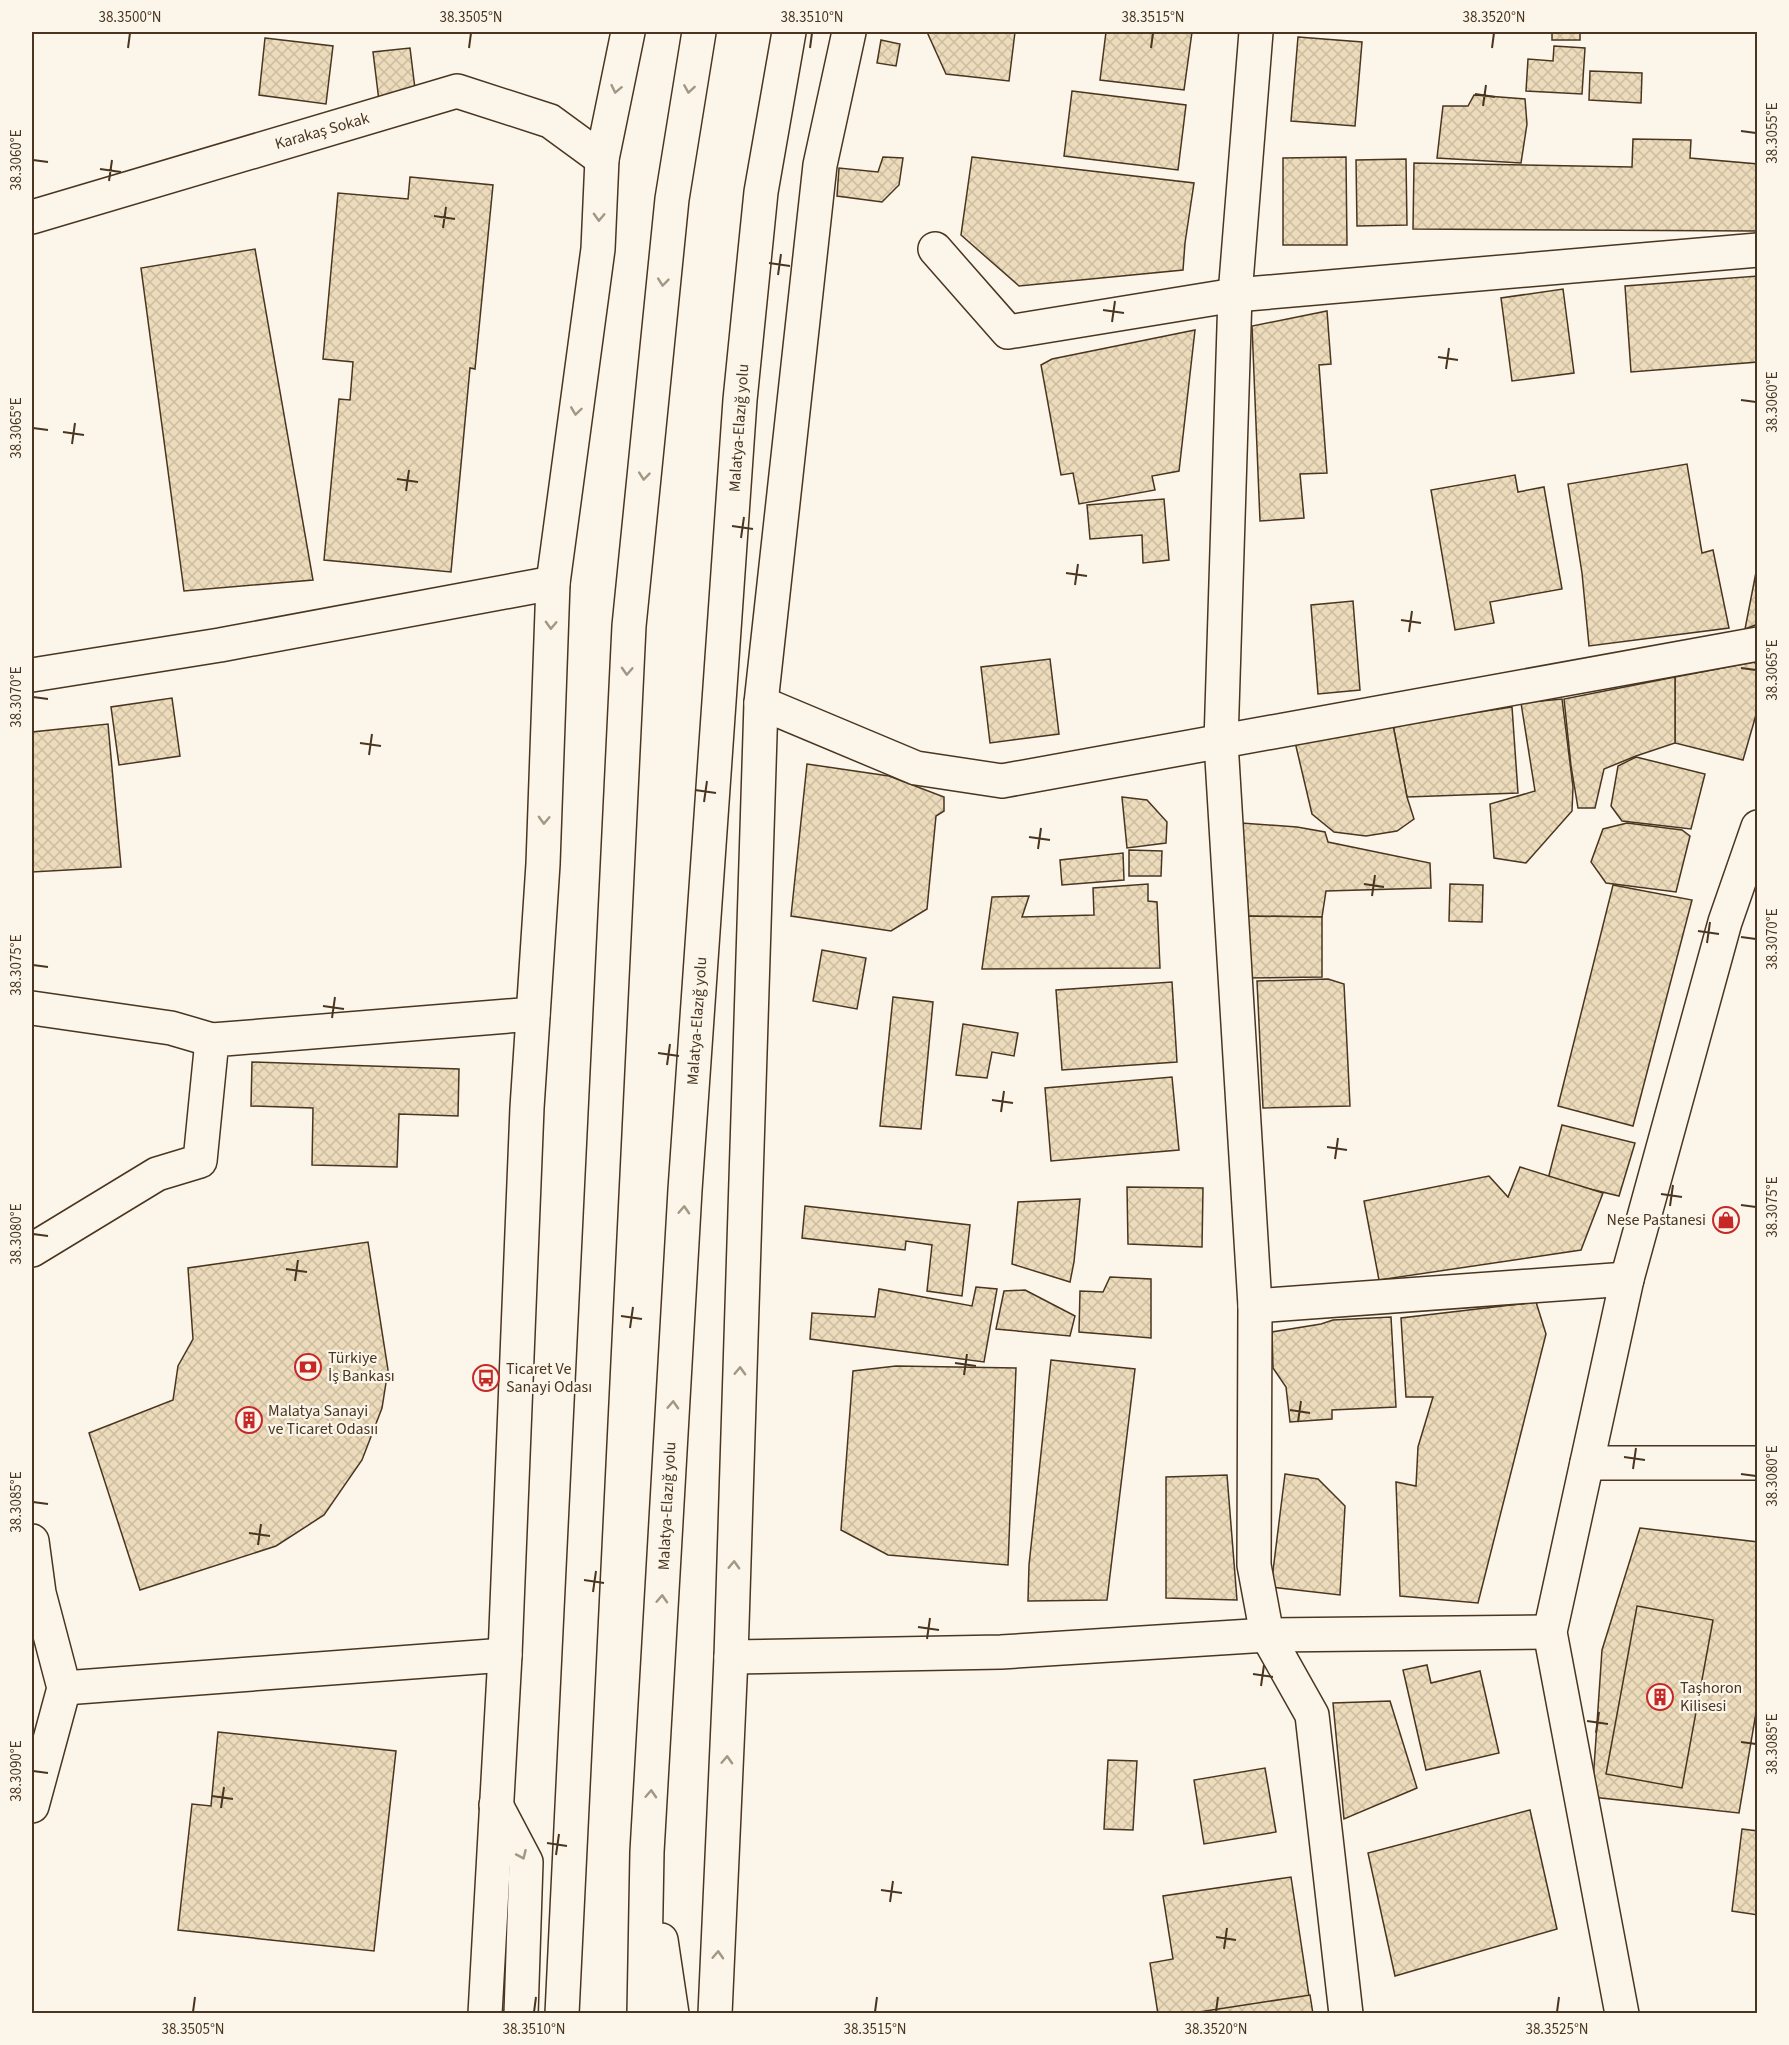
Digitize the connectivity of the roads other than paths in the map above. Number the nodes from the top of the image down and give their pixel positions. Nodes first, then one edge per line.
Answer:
1 (628, 32) edge
2 (699, 32) edge
3 (789, 32) edge
4 (849, 32) edge
5 (1256, 32) edge
6 (602, 159) junction
7 (32, 217) edge
8 (935, 249) dead end
9 (1758, 250) edge
10 (1234, 295) junction
11 (553, 583) junction
12 (1758, 644) edge
13 (32, 675) edge
14 (761, 703) junction
15 (1221, 742) junction
16 (1758, 827) edge
17 (32, 1008) edge
18 (533, 1014) junction
19 (213, 1040) junction
20 (32, 1250) edge
21 (1627, 1280) junction
22 (1256, 1306) junction
23 (1587, 1463) junction
24 (1758, 1463) edge
25 (32, 1541) edge
26 (35, 1594) edge
27 (1550, 1632) junction
28 (1267, 1635) junction
29 (505, 1655) junction
30 (731, 1657) junction
31 (64, 1688) junction
32 (495, 1803) junction
33 (32, 1806) edge
34 (647, 1852) junction
35 (485, 2013) edge
36 (521, 2013) edge
37 (561, 2013) edge
38 (644, 2013) edge
39 (672, 2013) edge
40 (715, 2013) edge
41 (1346, 2013) edge
42 (1622, 2013) edge

1 -> 6 main road
2 -> 37 main road
34 -> 3 main road, Malatya-Elazığ yolu
4 - 14 main road
5 - 10 main road
6 - 7 main road, Karakaş Sokak
6 -> 11 main road
8 - 10 main road
9 - 10 main road
10 - 15 main road
11 - 13 main road
11 -> 18 main road
12 - 15 main road
14 - 15 main road
30 -> 14 main road
15 - 22 main road
16 - 21 main road
17 - 19 main road
18 - 19 main road
18 - 29 main road
19 - 20 main road
21 - 22 main road
21 - 23 main road
22 - 28 main road
23 - 24 main road
23 - 27 main road
25 - 26 main road
26 - 31 main road
27 - 28 main road
27 - 42 main road
28 - 30 main road
28 - 41 main road
29 - 31 main road
29 - 32 main road
40 -> 30 main road
31 - 33 main road
32 - 35 main road
32 -> 36 main road
34 - 38 main road, Malatya-Elazığ yolu
34 - 39 main road

